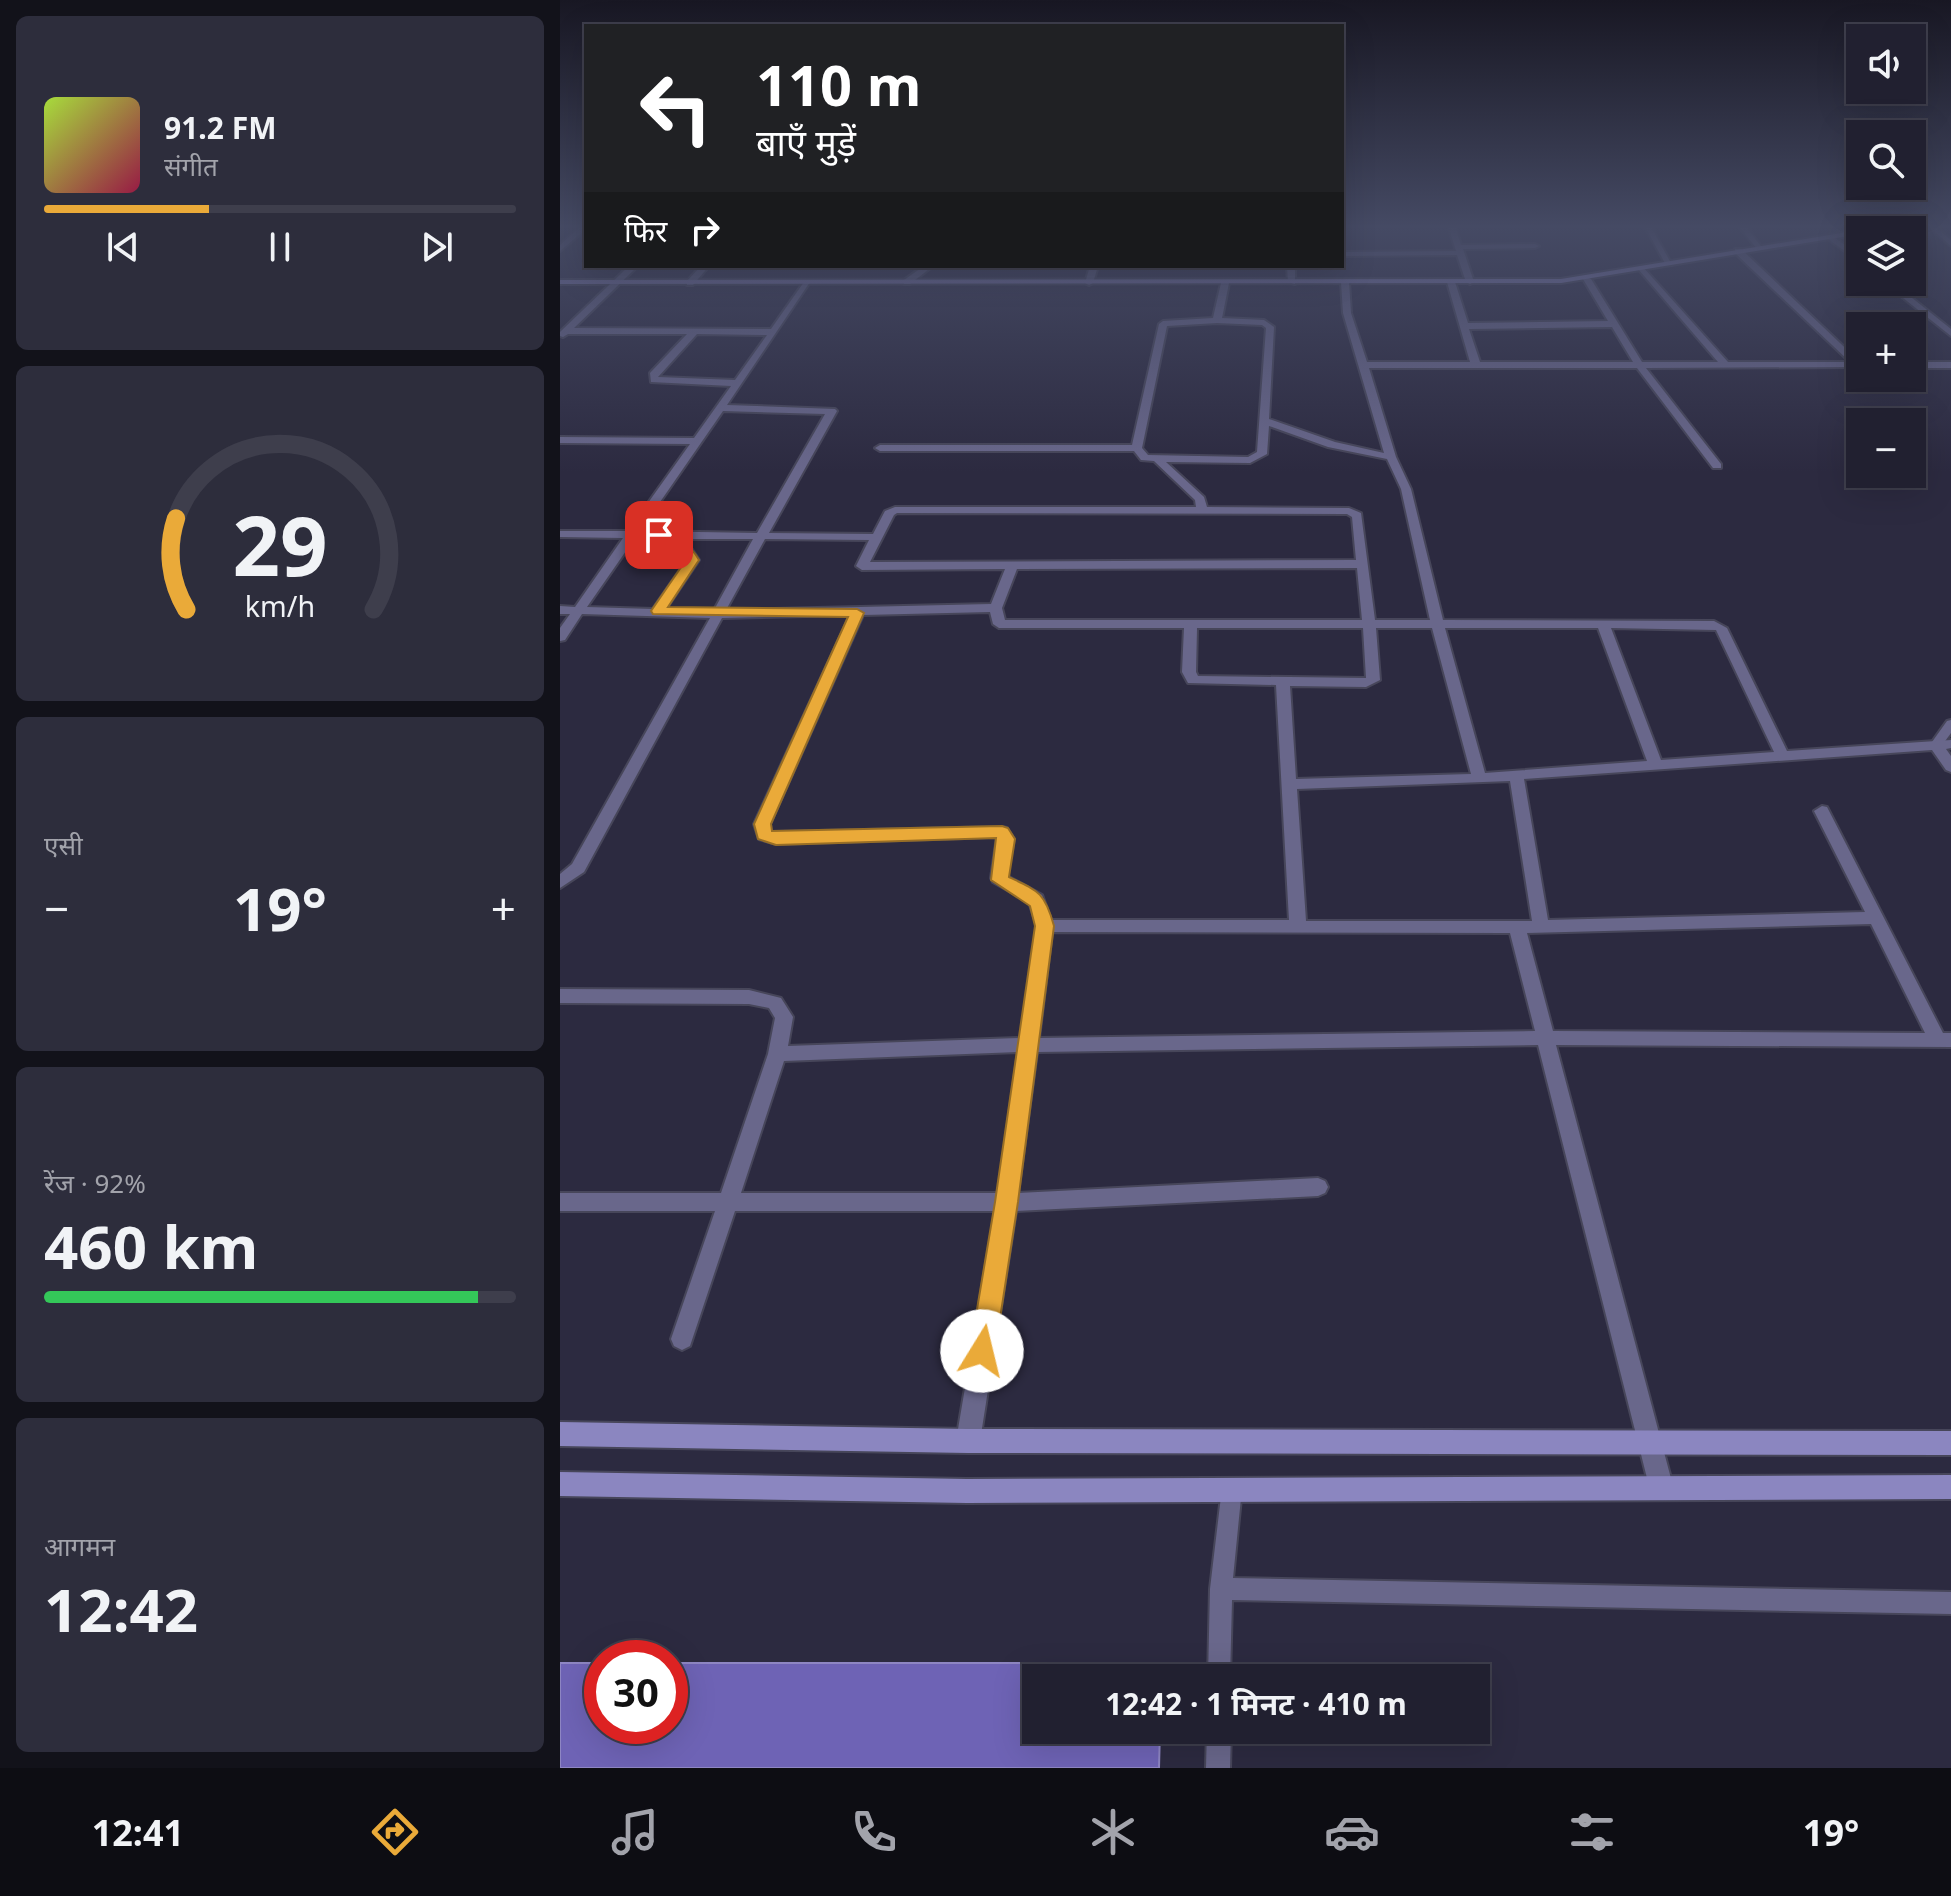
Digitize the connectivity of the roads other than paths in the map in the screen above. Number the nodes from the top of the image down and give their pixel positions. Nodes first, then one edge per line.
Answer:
1 (591, 308) edge
2 (791, 308) edge
3 (1220, 308) edge
4 (1347, 308) edge
5 (1459, 308) edge
6 (1605, 308) edge
7 (1676, 308) edge
8 (1797, 308) edge
9 (1919, 308) edge
10 (1930, 316) junction
11 (1951, 316) edge
12 (1217, 320) junction
13 (1615, 324) junction
14 (1465, 326) junction
15 (774, 332) junction
16 (693, 333) junction
17 (1951, 333) edge
18 (563, 334) edge
19 (1846, 354) edge
20 (1363, 365) junction
21 (1725, 365) junction
22 (1846, 365) edge
23 (1926, 365) edge
24 (1951, 365) edge
25 (1476, 366) junction
26 (1640, 366) junction
27 (739, 383) junction
28 (722, 408) junction
29 (1265, 421) junction
30 (560, 440) edge
31 (699, 441) junction
32 (880, 448) dead end
33 (1137, 448) junction
34 (1391, 457) junction
35 (1158, 460) junction
36 (1717, 466) dead end
37 (1202, 511) junction
38 (560, 534) edge
39 (632, 534) junction
40 (659, 535) junction
41 (761, 536) junction
42 (874, 537) junction
43 (1363, 564) junction
44 (1011, 568) junction
45 (996, 608) junction
46 (560, 610) edge
47 (579, 610) junction
48 (658, 611) junction
49 (857, 613) junction
50 (718, 614) junction
51 (1437, 623) junction
52 (1191, 624) junction
53 (1369, 624) junction
54 (1603, 624) junction
55 (560, 637) edge
56 (1283, 684) junction
57 (1951, 724) edge
58 (1944, 744) edge
59 (1783, 757) junction
60 (1656, 766) junction
61 (1951, 767) edge
62 (1516, 775) junction
63 (1479, 778) junction
64 (1291, 784) junction
65 (1822, 811) dead end
66 (560, 882) edge
67 (1876, 918) junction
68 (1298, 925) junction
69 (1045, 926) junction
70 (1517, 927) junction
71 (1541, 927) junction
72 (560, 996) edge
73 (1545, 1038) junction
74 (1944, 1039) edge
75 (1026, 1045) junction
76 (777, 1054) junction
77 (1318, 1187) dead end
78 (560, 1202) edge
79 (727, 1202) junction
80 (1007, 1202) junction
81 (682, 1339) dead end
82 (560, 1434) edge
83 (968, 1441) junction
84 (1649, 1442) junction
85 (1951, 1443) edge
86 (560, 1484) edge
87 (1661, 1486) junction
88 (1951, 1487) edge
89 (1232, 1488) junction
90 (1221, 1589) junction
91 (1951, 1603) edge
92 (1219, 1664) edge
93 (1219, 1744) edge
94 (1218, 1768) edge

1 - 18 street
2 - 15 street
3 - 12 street
4 - 20 street
5 - 14 street
6 - 13 street
7 - 21 street
8 - 19 street
9 - 10 street
10 - 11 street
10 - 17 street
12 - 29 street
12 - 33 street
13 - 14 street
13 - 26 street
14 - 25 street
15 - 16 street
15 - 27 street
16 - 18 street
16 - 27 street
20 - 25 street
20 - 34 street
21 - 22 street
21 - 26 street
23 - 24 street
25 - 26 street
26 - 36 street
27 - 28 street
28 - 31 street
28 - 41 street
29 - 34 street
29 - 35 street
30 - 31 street
31 - 39 street
32 - 33 street
33 - 35 street
34 - 51 street
35 - 37 street
37 - 42 street
37 - 43 street
38 - 39 street
39 - 40 street
39 - 47 street
40 - 41 street
40 - 48 street
41 - 42 street
41 - 50 street
42 - 44 street
43 - 44 street
43 - 53 street
44 - 45 street
45 - 49 street
45 - 52 street
46 - 47 street
47 - 48 street
47 - 55 street
48 - 50 street
49 - 50 street
49 - 69 street
50 - 66 street
51 - 53 street
51 - 54 street
51 - 63 street
52 - 53 street
52 - 56 street
53 - 56 street
54 - 59 street
54 - 60 street
56 - 64 street
57 - 58 lane
58 - 59 street
58 - 61 street
59 - 60 street
60 - 62 street
62 - 63 street
62 - 71 street
63 - 64 street
64 - 68 street
65 - 67 street
67 - 71 street
67 - 74 street
68 - 69 street
68 - 70 street
69 - 75 street
70 - 71 street
70 - 73 street
72 - 76 street
73 - 74 street
73 - 75 street
73 - 84 street
75 - 76 street
75 - 80 street
76 - 79 street
77 - 80 street
78 - 79 street
79 - 80 street
79 - 81 street
80 - 83 street
82 - 83 street
83 - 84 street
84 - 85 street
84 - 87 street
86 - 89 street
87 - 88 street
87 - 89 street
89 - 90 lane
90 - 91 lane
90 - 92 lane
93 - 94 lane

